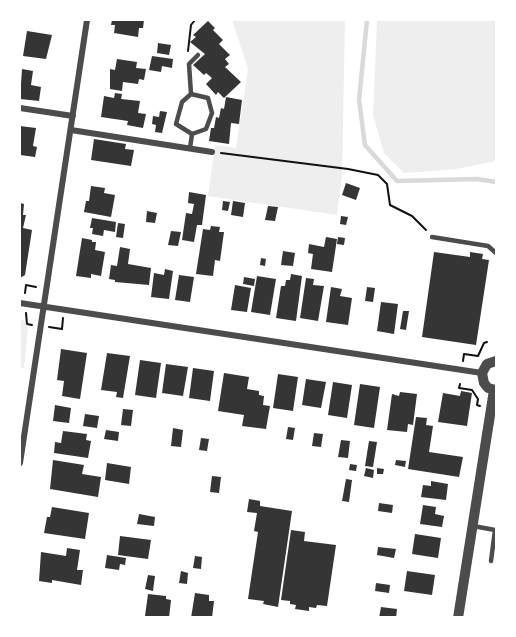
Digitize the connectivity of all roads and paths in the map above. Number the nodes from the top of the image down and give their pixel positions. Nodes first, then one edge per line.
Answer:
1 (87, 20) edge
2 (195, 20) edge
3 (198, 55) dead end
4 (193, 60) junction
5 (191, 94) junction
6 (20, 108) edge
7 (73, 117) junction
8 (71, 130) junction
9 (192, 134) junction
10 (190, 148) junction
11 (212, 152) joint
12 (432, 237) joint
13 (496, 253) edge
14 (33, 286) dead end
15 (25, 292) dead end
16 (20, 303) edge
17 (43, 307) junction
18 (63, 322) dead end
19 (51, 327) dead end
20 (487, 342) dead end
21 (463, 361) dead end
22 (496, 361) edge
23 (482, 373) junction
24 (460, 384) dead end
25 (496, 390) edge
26 (480, 406) dead end
27 (20, 463) edge
28 (473, 526) junction
29 (491, 561) dead end
30 (458, 618) edge

1 - 7 street
2 - 4 path
3 - 4 lane
4 - 5 lane
5 - 9 lane
5 - 9 lane
6 - 7 street
7 - 8 street
8 - 10 street
8 - 17 street
9 - 10 lane
10 - 11 street
11 - 12 path
12 - 13 lane
14 - 15 path
16 - 17 street
17 - 23 street
17 - 27 street
18 - 19 path
20 - 21 path
22 - 23 street
23 - 25 street
24 - 26 path
25 - 28 street
28 - 29 lane
28 - 30 street

